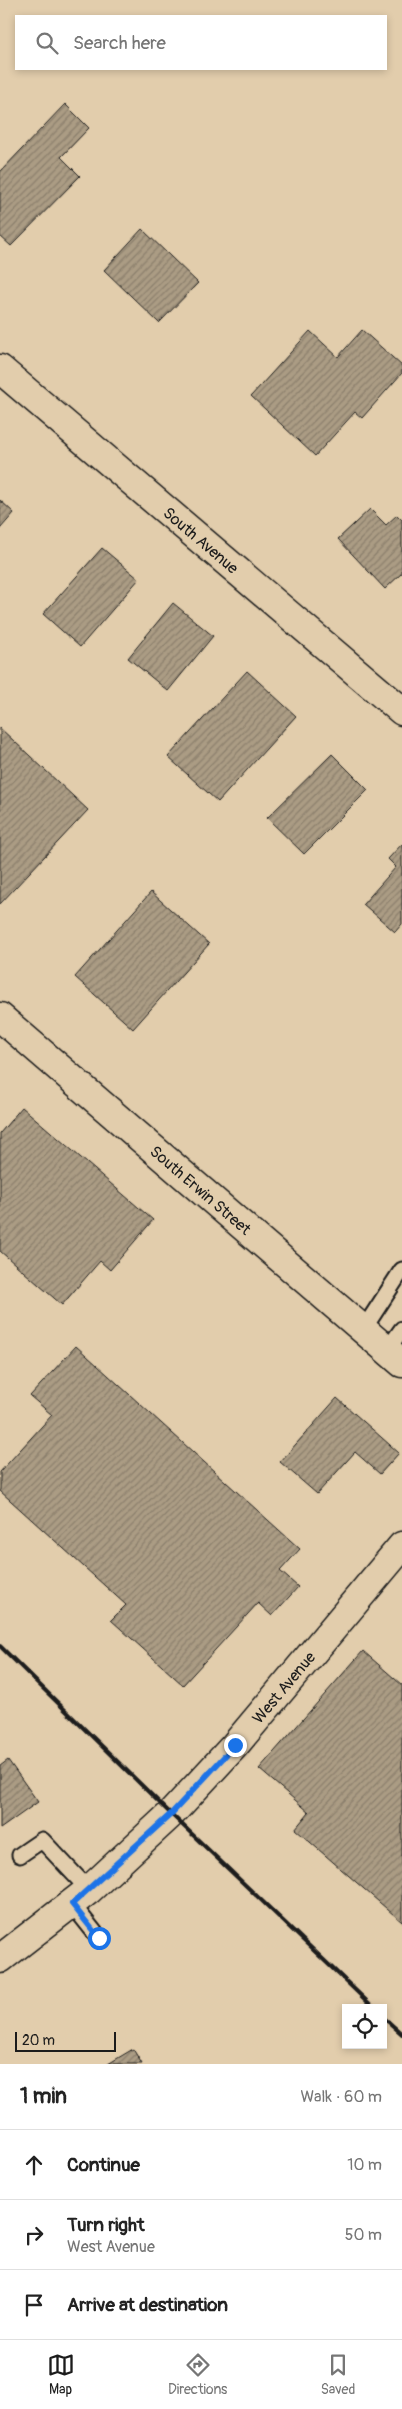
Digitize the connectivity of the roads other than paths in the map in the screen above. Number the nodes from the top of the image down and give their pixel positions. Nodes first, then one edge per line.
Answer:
1 (0, 369) edge
2 (402, 711) edge
3 (0, 1017) edge
4 (402, 1270) edge
5 (363, 1330) junction
6 (397, 1347) edge
7 (402, 1546) edge
8 (20, 1855) dead end
9 (80, 1897) junction
10 (99, 1938) dead end
11 (0, 1959) edge

1 - 2 street, South Avenue
3 - 5 street, South Erwin Street
4 - 5 lane
5 - 6 street, South Erwin Street
7 - 9 street, West Avenue
8 - 9 lane
9 - 10 lane
9 - 11 street, West Avenue

